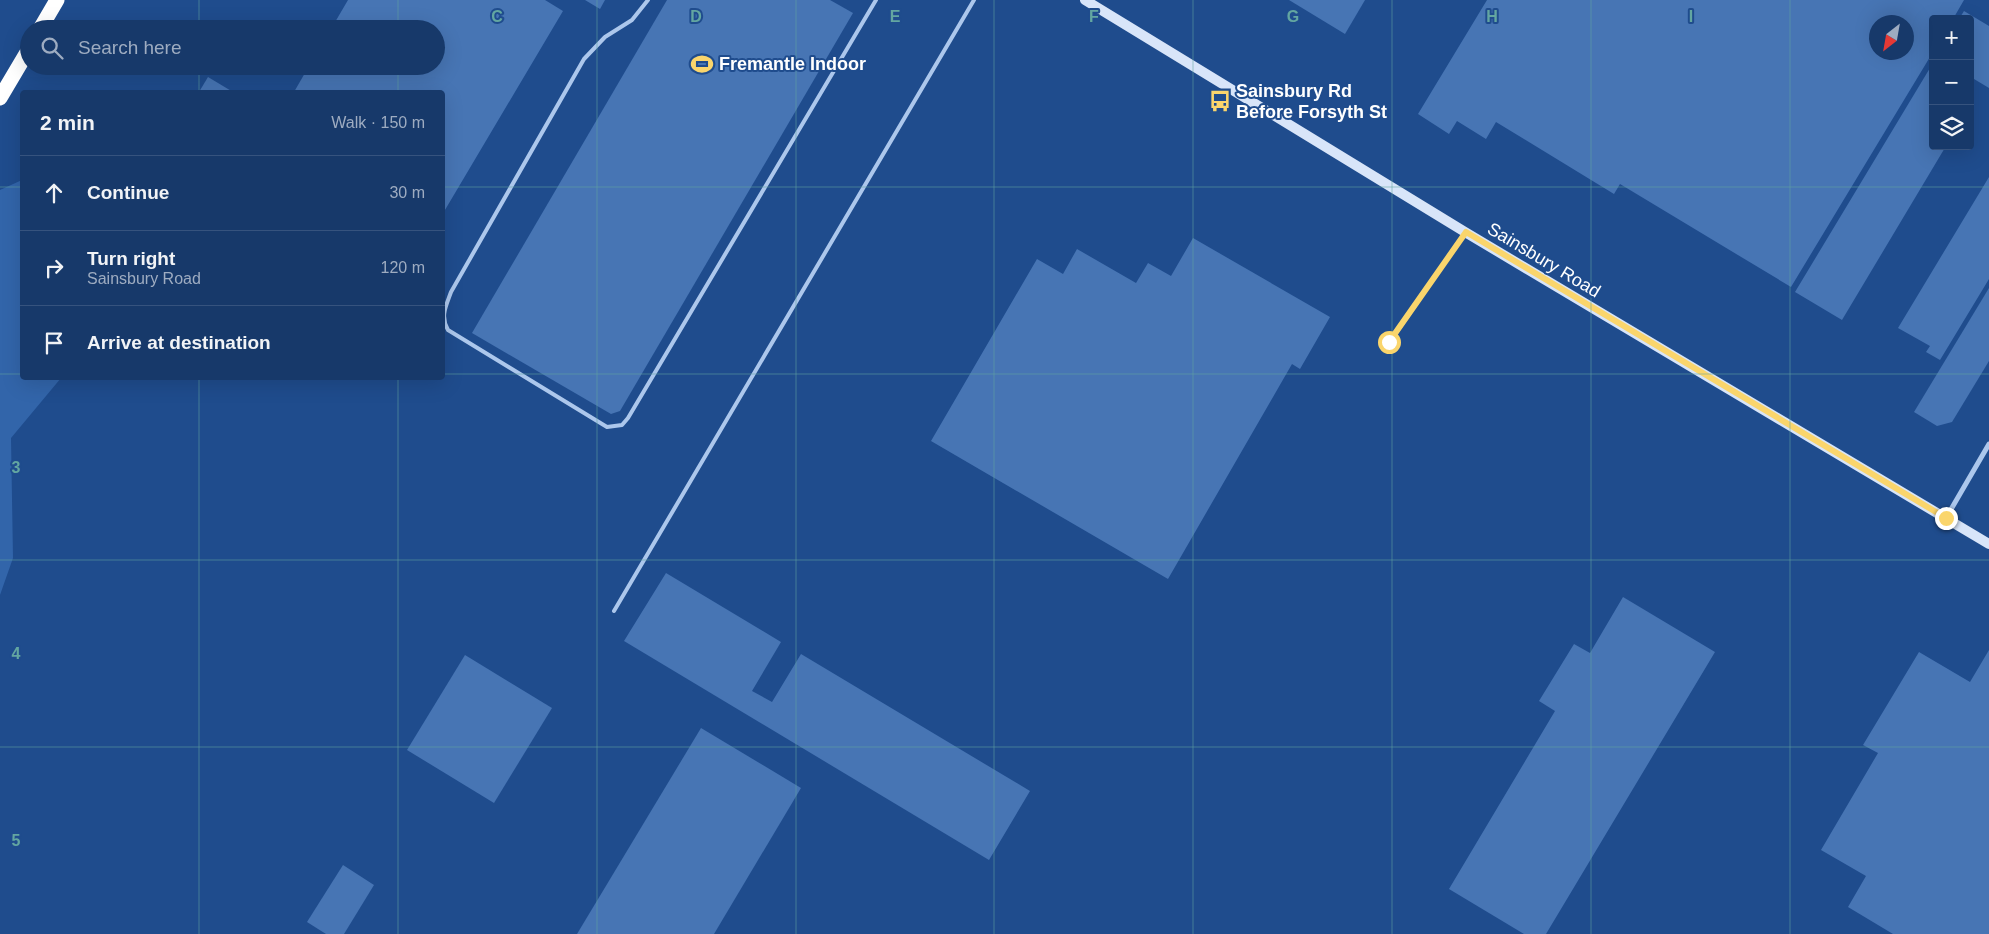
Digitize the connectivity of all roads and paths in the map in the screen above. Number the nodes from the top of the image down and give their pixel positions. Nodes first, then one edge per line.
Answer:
1 (57, 0) edge
2 (648, 0) edge
3 (876, 0) edge
4 (974, 0) edge
5 (1084, 0) edge
6 (45, 20) edge
7 (20, 64) edge
8 (0, 98) edge
9 (1466, 232) junction
10 (445, 307) edge
11 (445, 325) edge
12 (1389, 342) dead end
13 (1989, 444) edge
14 (1946, 518) junction
15 (1989, 544) edge
16 (614, 611) dead end

1 - 6 highway
2 - 10 lane
3 - 11 lane
4 - 16 lane
5 - 9 street, Sainsbury Road
7 - 8 highway
9 - 12 lane
9 - 14 street, Sainsbury Road
13 - 14 street
14 - 15 street, Sainsbury Road

